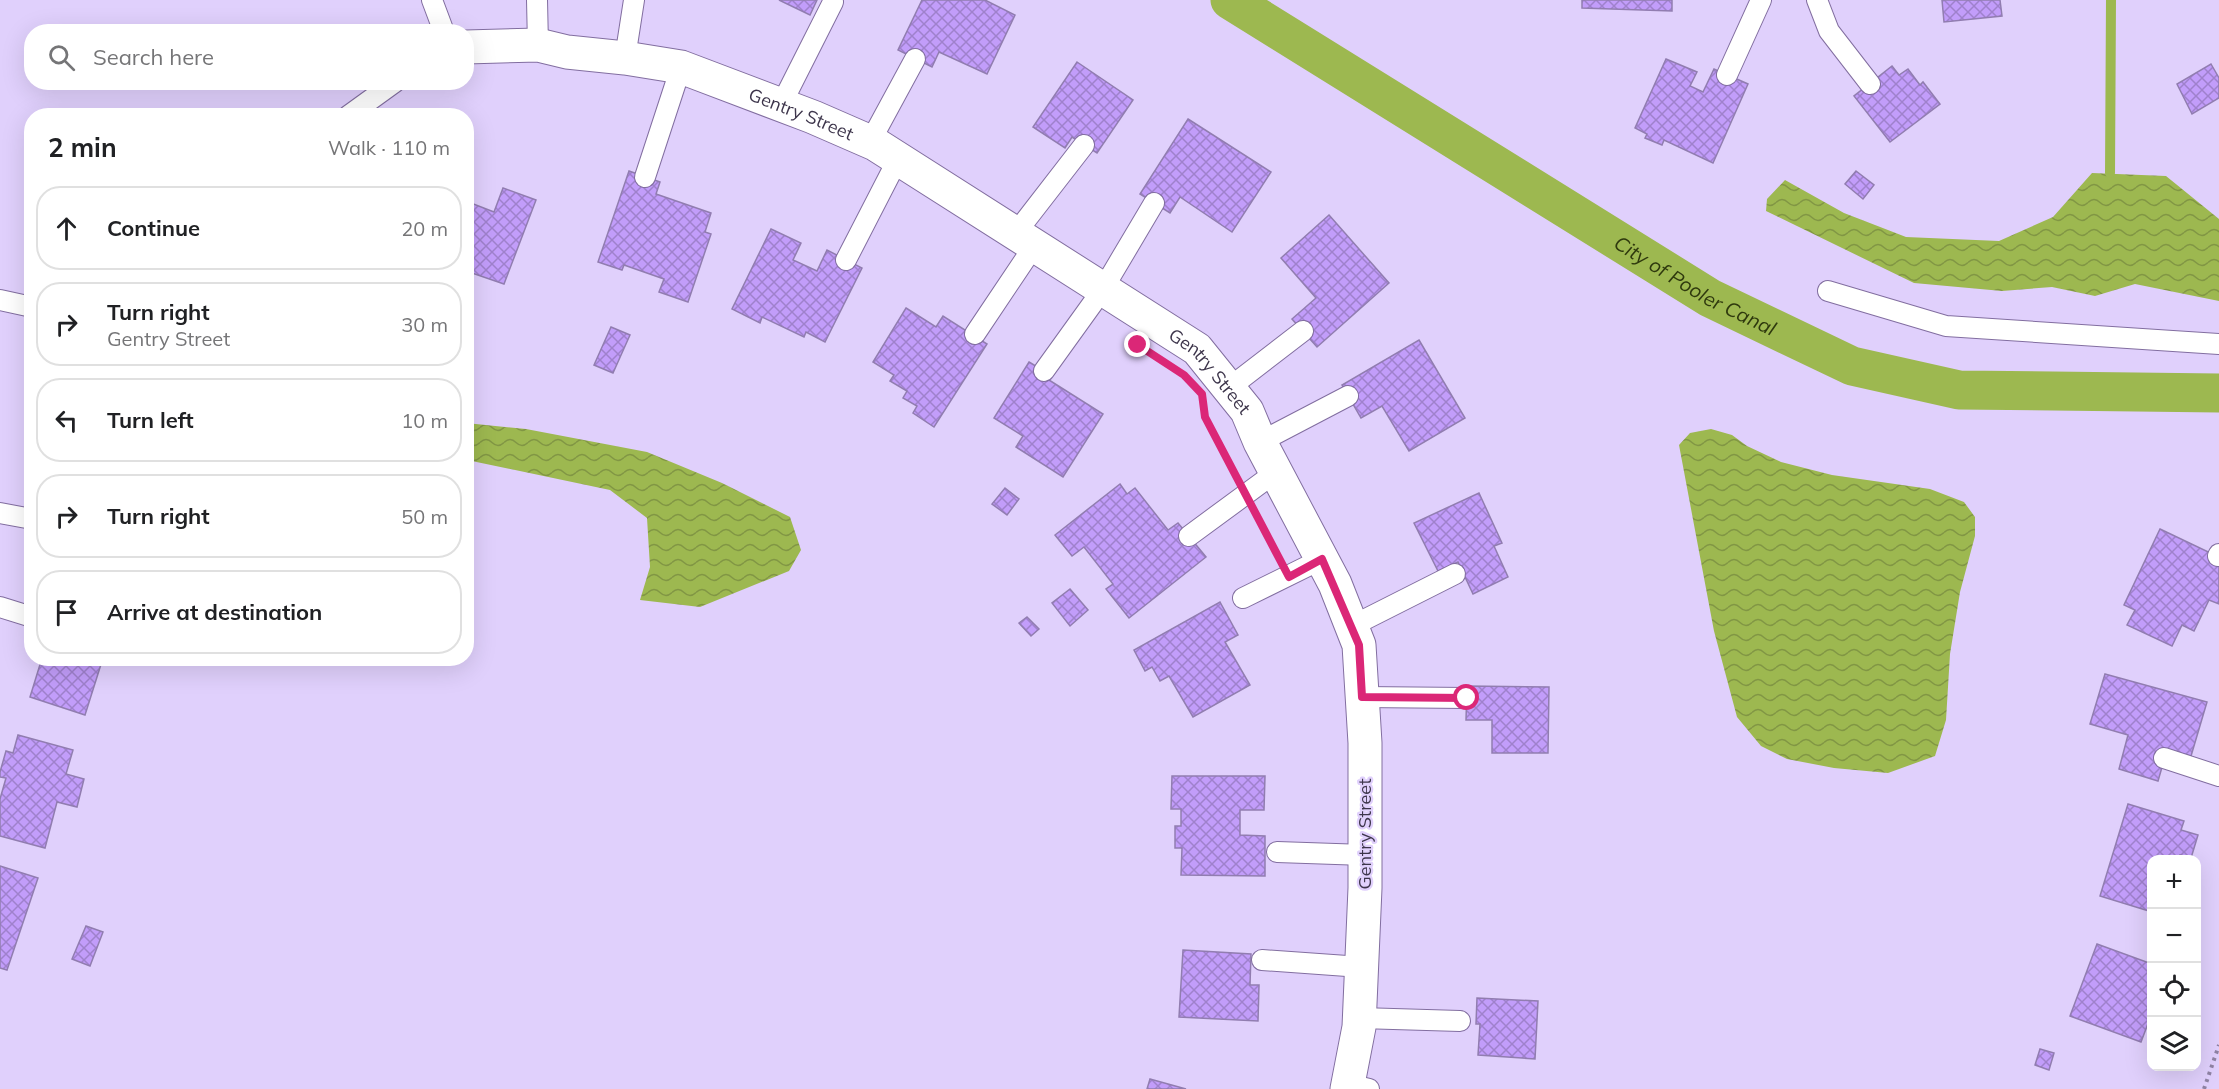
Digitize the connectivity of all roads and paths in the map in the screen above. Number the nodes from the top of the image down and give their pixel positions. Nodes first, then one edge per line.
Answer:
1 (432, 0) edge
2 (537, 0) edge
3 (634, 0) edge
4 (1761, 0) edge
5 (1817, 0) edge
6 (833, 2) dead end
7 (441, 24) edge
8 (538, 45) junction
9 (474, 47) edge
10 (625, 58) junction
11 (915, 59) dead end
12 (681, 68) junction
13 (1727, 75) dead end
14 (1870, 84) dead end
15 (384, 90) edge
16 (781, 105) junction
17 (359, 108) edge
18 (870, 142) junction
19 (1084, 145) dead end
20 (898, 159) junction
21 (645, 177) dead end
22 (1154, 203) dead end
23 (1024, 240) junction
24 (846, 260) dead end
25 (1103, 290) junction
26 (1828, 291) dead end
27 (0, 300) edge
28 (24, 305) edge
29 (1303, 330) dead end
30 (975, 334) dead end
31 (2219, 344) edge
32 (1044, 371) dead end
33 (1229, 388) junction
34 (1348, 396) dead end
35 (1205, 417) dead end
36 (1260, 442) junction
37 (1276, 472) junction
38 (1245, 493) junction
39 (0, 513) edge
40 (24, 518) edge
41 (1189, 536) dead end
42 (1322, 559) junction
43 (1455, 574) dead end
44 (1243, 598) dead end
45 (0, 607) edge
46 (24, 614) edge
47 (1352, 626) junction
48 (1362, 697) junction
49 (1467, 698) dead end
50 (2164, 758) dead end
51 (2219, 776) edge
52 (1277, 852) dead end
53 (1365, 855) junction
54 (1262, 960) dead end
55 (1361, 967) junction
56 (1360, 1018) junction
57 (1460, 1021) dead end
58 (2219, 1045) edge
59 (1355, 1087) edge
60 (2204, 1089) edge

1 - 7 lane
2 - 8 lane
3 - 10 lane
4 - 13 lane
5 - 14 lane
6 - 16 lane
8 - 9 street, Gentry Street
8 - 10 street, Gentry Street
10 - 12 street, Gentry Street
11 - 18 lane
12 - 16 street, Gentry Street
12 - 21 lane
15 - 17 lane
16 - 18 street, Gentry Street
18 - 20 street, Gentry Street
19 - 23 lane
20 - 23 street, Gentry Street
20 - 24 lane
22 - 25 lane
23 - 25 street, Gentry Street
23 - 30 lane
25 - 32 lane
25 - 33 street, Gentry Street
26 - 31 lane
27 - 28 lane
29 - 33 lane
33 - 36 street, Gentry Street
34 - 36 lane
35 - 38 path
36 - 37 street, Gentry Street
37 - 38 lane
37 - 42 street, Gentry Street
38 - 41 lane
39 - 40 lane
42 - 44 lane
42 - 47 street, Gentry Street
43 - 47 lane
45 - 46 lane
47 - 48 street, Gentry Street
48 - 49 lane
48 - 53 street, Gentry Street
50 - 51 lane
52 - 53 lane
53 - 55 street, Gentry Street
54 - 55 lane
55 - 56 street, Gentry Street
56 - 57 lane
56 - 59 street, Gentry Street
58 - 60 path

